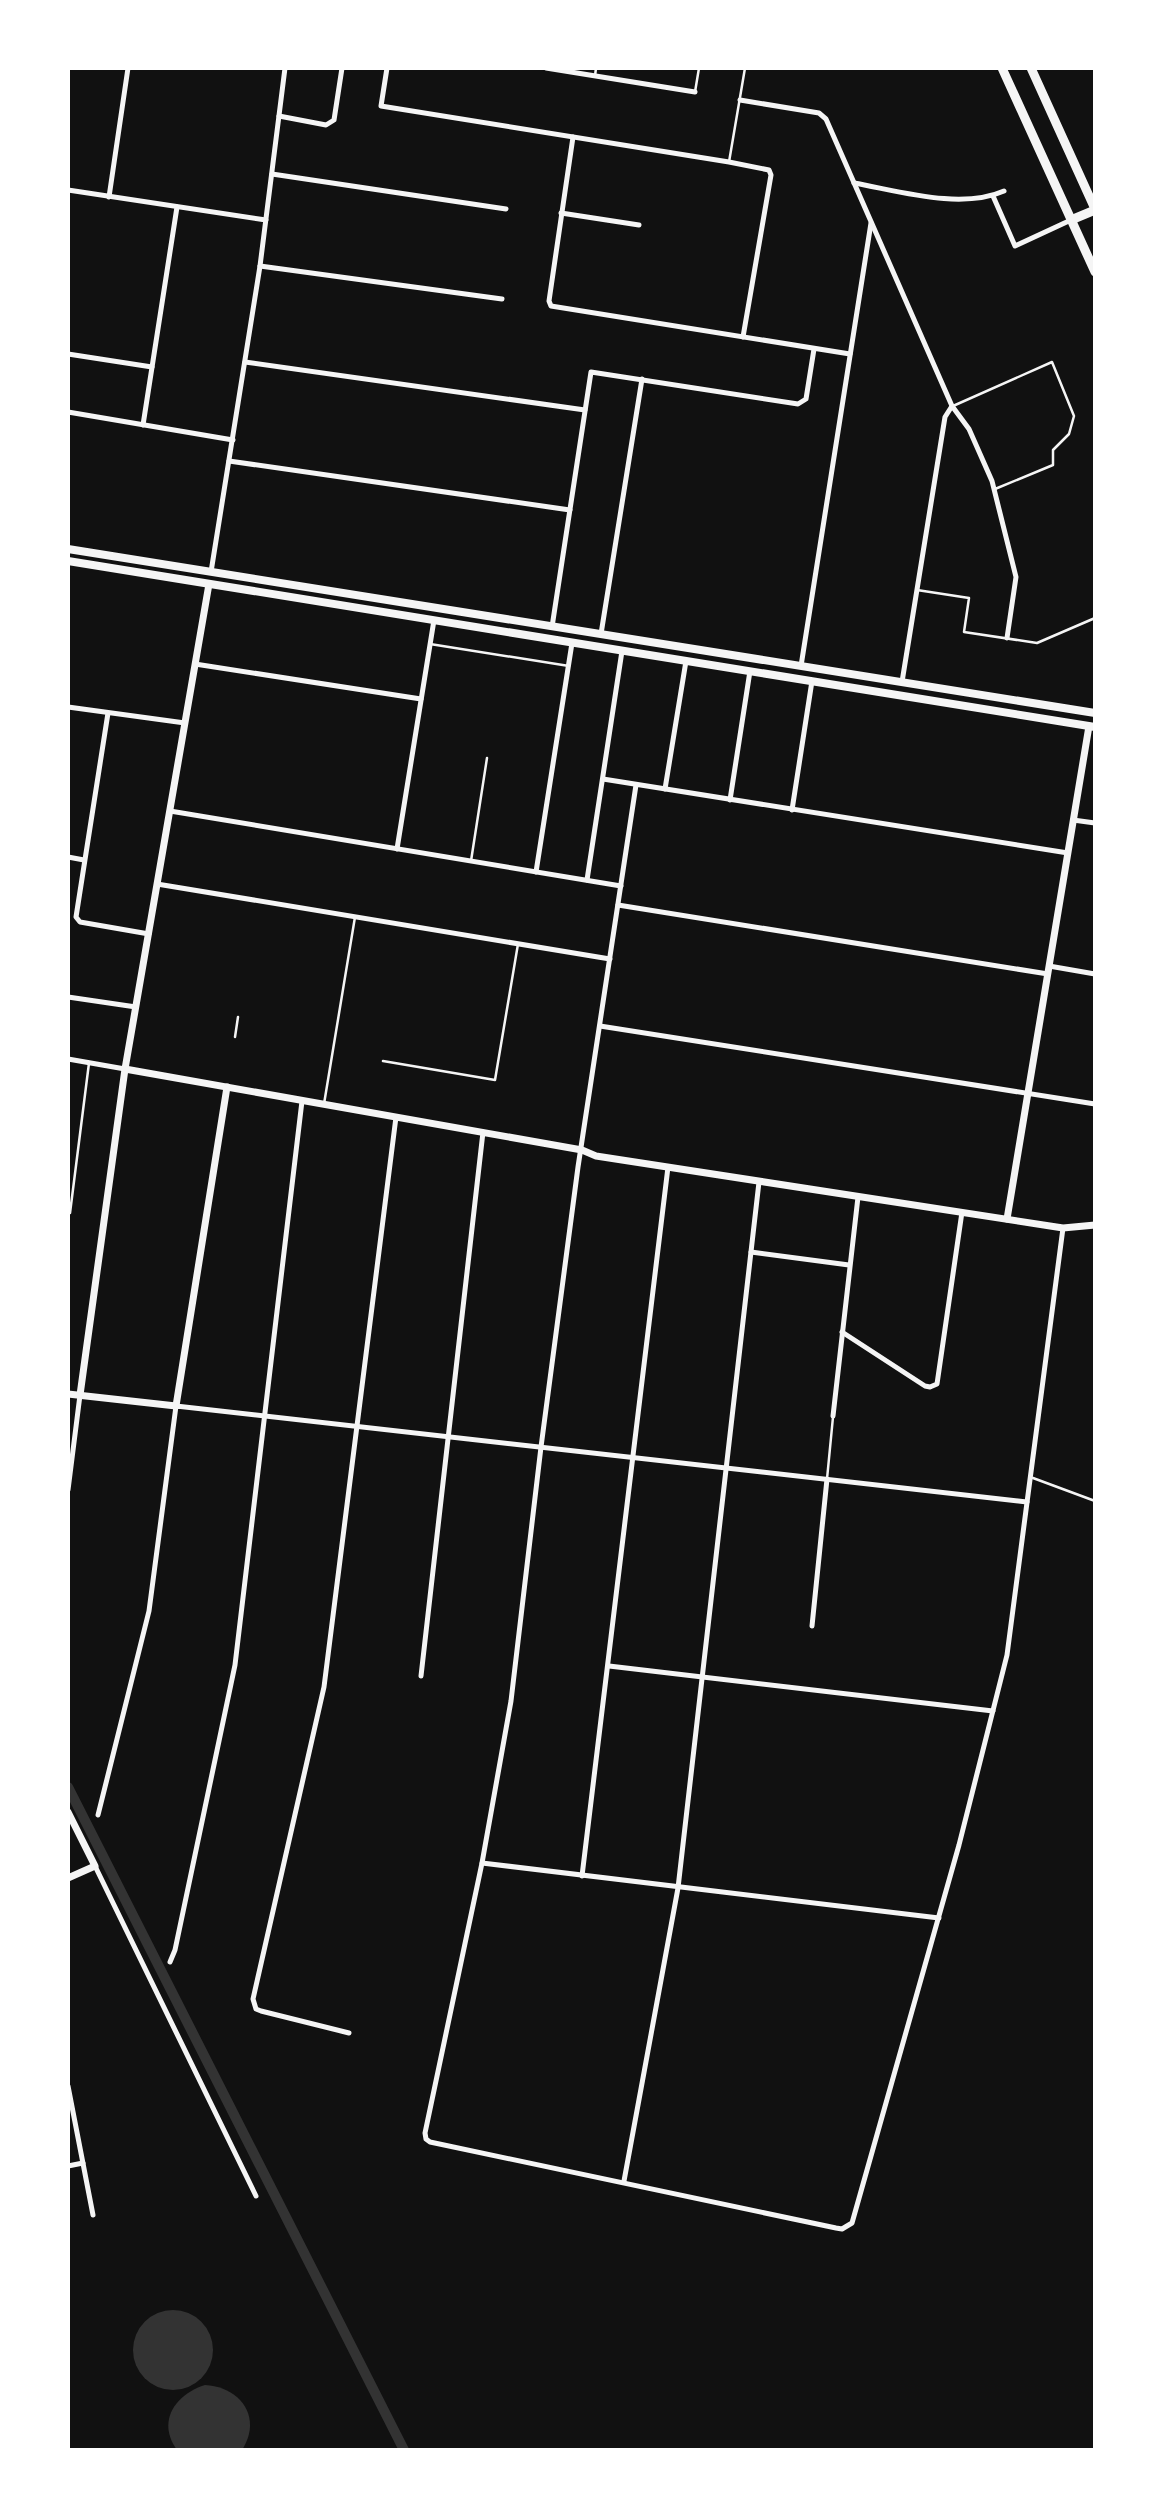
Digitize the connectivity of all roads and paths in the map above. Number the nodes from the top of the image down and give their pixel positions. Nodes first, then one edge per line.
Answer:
1 (128, 68) edge
2 (285, 68) edge
3 (342, 68) edge
4 (387, 68) edge
5 (546, 68) edge
6 (596, 68) edge
7 (699, 68) edge
8 (745, 68) edge
9 (1002, 68) edge
10 (1031, 68) edge
11 (595, 76) junction
12 (695, 92) joint
13 (740, 100) junction
14 (279, 116) junction
15 (573, 137) junction
16 (729, 162) junction
17 (272, 174) junction
18 (854, 183) junction
19 (68, 190) edge
20 (1004, 191) dead end
21 (993, 196) junction
22 (109, 197) junction
23 (177, 207) junction
24 (506, 209) dead end
25 (1095, 210) edge
26 (561, 213) junction
27 (266, 220) junction
28 (1071, 220) junction
29 (871, 221) junction
30 (639, 225) dead end
31 (260, 266) junction
32 (1095, 272) edge
33 (502, 299) dead end
34 (743, 337) junction
35 (814, 349) junction
36 (68, 354) edge
37 (850, 354) junction
38 (245, 362) junction
39 (152, 367) junction
40 (642, 379) junction
41 (952, 406) junction
42 (585, 410) junction
43 (68, 412) edge
44 (143, 425) junction
45 (233, 440) junction
46 (229, 461) junction
47 (995, 489) junction
48 (570, 510) junction
49 (68, 549) edge
50 (68, 561) edge
51 (211, 572) junction
52 (209, 584) junction
53 (917, 590) junction
54 (436, 608) junction
55 (1095, 618) edge
56 (434, 620) junction
57 (552, 626) junction
58 (575, 630) junction
59 (601, 634) junction
60 (1007, 638) junction
61 (549, 639) junction
62 (572, 643) junction
63 (430, 644) junction
64 (622, 651) junction
65 (752, 659) junction
66 (686, 661) junction
67 (195, 664) junction
68 (569, 666) junction
69 (802, 666) junction
70 (814, 668) junction
71 (750, 671) junction
72 (813, 681) junction
73 (902, 682) junction
74 (421, 699) junction
75 (68, 707) edge
76 (108, 713) junction
77 (1093, 713) edge
78 (185, 723) junction
79 (1092, 727) edge
80 (487, 758) dead end
81 (603, 779) junction
82 (636, 785) junction
83 (665, 789) junction
84 (730, 800) junction
85 (792, 810) junction
86 (170, 811) junction
87 (1073, 820) junction
88 (1095, 823) edge
89 (397, 849) junction
90 (1068, 853) junction
91 (68, 858) edge
92 (84, 860) junction
93 (471, 861) junction
94 (536, 872) junction
95 (587, 880) junction
96 (157, 884) junction
97 (621, 886) junction
98 (618, 905) junction
99 (355, 917) junction
100 (149, 934) junction
101 (518, 944) junction
102 (610, 959) junction
103 (1048, 970) junction
104 (1095, 974) edge
105 (68, 997) edge
106 (136, 1007) junction
107 (238, 1017) dead end
108 (600, 1026) junction
109 (235, 1037) dead end
110 (68, 1059) edge
111 (383, 1061) dead end
112 (89, 1062) junction
113 (125, 1069) junction
114 (227, 1087) junction
115 (1028, 1094) junction
116 (302, 1101) junction
117 (324, 1104) junction
118 (1095, 1104) edge
119 (396, 1117) junction
120 (483, 1132) junction
121 (582, 1150) junction
122 (668, 1167) junction
123 (759, 1182) junction
124 (858, 1197) junction
125 (962, 1212) junction
126 (70, 1213) dead end
127 (1007, 1219) junction
128 (1095, 1226) edge
129 (1063, 1228) junction
130 (751, 1252) junction
131 (849, 1265) junction
132 (842, 1332) junction
133 (68, 1394) edge
134 (80, 1395) junction
135 (176, 1406) junction
136 (266, 1416) junction
137 (833, 1416) joint
138 (356, 1426) junction
139 (450, 1437) junction
140 (541, 1447) junction
141 (633, 1457) junction
142 (726, 1468) junction
143 (1030, 1477) junction
144 (827, 1479) junction
145 (68, 1490) edge
146 (1027, 1502) junction
147 (1095, 1502) edge
148 (811, 1626) dead end
149 (609, 1667) junction
150 (421, 1676) dead end
151 (702, 1677) junction
152 (993, 1712) junction
153 (68, 1812) edge
154 (98, 1815) dead end
155 (482, 1863) junction
156 (95, 1866) junction
157 (582, 1876) junction
158 (68, 1878) edge
159 (678, 1888) junction
160 (939, 1917) junction
161 (170, 1962) dead end
162 (349, 2033) dead end
163 (68, 2086) edge
164 (83, 2163) junction
165 (68, 2166) edge
166 (624, 2181) junction
167 (256, 2196) dead end
168 (93, 2215) dead end

1 - 22 street
2 - 14 street
3 - 14 street
4 - 15 street
5 - 11 street
6 - 11 lane
7 - 12 lane
8 - 13 lane
9 - 28 main road
10 - 25 main road
11 - 12 street
13 - 16 lane
13 - 18 street
14 - 17 street
15 - 16 street
15 - 26 street
16 - 34 street
17 - 24 street
17 - 27 street
18 - 21 street
18 - 29 street
19 - 22 street
20 - 21 street
21 - 28 street
22 - 23 street
23 - 27 street
23 - 39 street
25 - 28 main road
26 - 30 street
26 - 34 street
27 - 31 street
28 - 32 main road
29 - 37 street
29 - 41 street
31 - 33 street
31 - 38 street
34 - 35 street
35 - 37 street
35 - 40 street
36 - 39 street
37 - 69 street
38 - 42 street
38 - 45 street
39 - 44 street
40 - 42 street
40 - 59 street
41 - 47 street
41 - 47 lane
41 - 53 street
42 - 48 street
43 - 44 street
44 - 45 street
45 - 46 street
46 - 48 street
46 - 51 street
47 - 60 street
48 - 57 street
49 - 51 main road
50 - 52 main road
51 - 52 main road
51 - 54 main road
52 - 56 main road
52 - 67 street
53 - 60 lane
53 - 73 street
54 - 56 main road
54 - 57 main road
55 - 60 lane
56 - 61 main road
56 - 63 street
57 - 58 main road
57 - 61 main road
58 - 59 main road
58 - 62 main road
59 - 65 main road
61 - 62 main road
62 - 64 main road
62 - 68 street
63 - 68 lane
63 - 74 street
64 - 66 main road
64 - 81 street
65 - 69 main road
65 - 71 main road
66 - 71 main road
66 - 83 street
67 - 74 street
67 - 78 street
68 - 94 street
69 - 70 main road
70 - 72 main road
70 - 73 main road
71 - 72 main road
71 - 84 street
72 - 79 main road
72 - 85 street
73 - 77 main road
74 - 89 street
75 - 76 street
76 - 78 street
76 - 92 street
77 - 79 main road
78 - 86 street
79 - 87 street
80 - 93 lane
81 - 82 street
81 - 95 street
82 - 83 street
82 - 97 street
83 - 84 street
84 - 85 street
85 - 90 street
86 - 89 street
86 - 96 street
87 - 88 street
87 - 90 street
89 - 93 street
90 - 103 street
91 - 92 street
92 - 100 street
93 - 94 street
94 - 95 street
95 - 97 street
96 - 99 street
96 - 100 street
97 - 98 street
98 - 102 street
98 - 103 street
99 - 101 street
99 - 117 lane
100 - 106 street
101 - 102 street
101 - 111 lane
102 - 108 street
103 - 104 street
103 - 115 street
105 - 106 street
106 - 113 street
107 - 109 lane
108 - 115 street
108 - 121 street
110 - 112 street
112 - 113 street
112 - 126 lane
113 - 114 street
113 - 134 street
114 - 116 street
114 - 135 street
115 - 118 street
115 - 127 street
116 - 117 street
116 - 136 street
117 - 119 street
119 - 120 street
119 - 138 street
120 - 121 street
120 - 139 street
121 - 122 street
121 - 140 street
122 - 123 street
122 - 141 street
123 - 124 street
123 - 130 street
124 - 125 street
124 - 131 street
125 - 127 street
125 - 132 street
127 - 129 street
128 - 129 street
129 - 143 street
130 - 131 street
130 - 142 street
131 - 132 street
132 - 137 street
133 - 134 street
134 - 135 street
134 - 145 street
135 - 136 street
135 - 154 street
136 - 138 street
136 - 161 street
137 - 144 lane
138 - 139 street
138 - 162 street
139 - 140 street
139 - 150 street
140 - 141 street
140 - 155 street
141 - 142 street
141 - 149 street
142 - 144 street
142 - 151 street
143 - 146 street
143 - 147 lane
144 - 146 street
144 - 148 street
146 - 152 street
149 - 151 street
149 - 157 street
151 - 152 street
151 - 159 street
152 - 160 street
153 - 156 street
155 - 157 street
155 - 166 street
156 - 158 street
156 - 167 street
157 - 159 street
159 - 160 street
159 - 166 street
160 - 166 street
163 - 164 street
164 - 165 street
164 - 168 street

